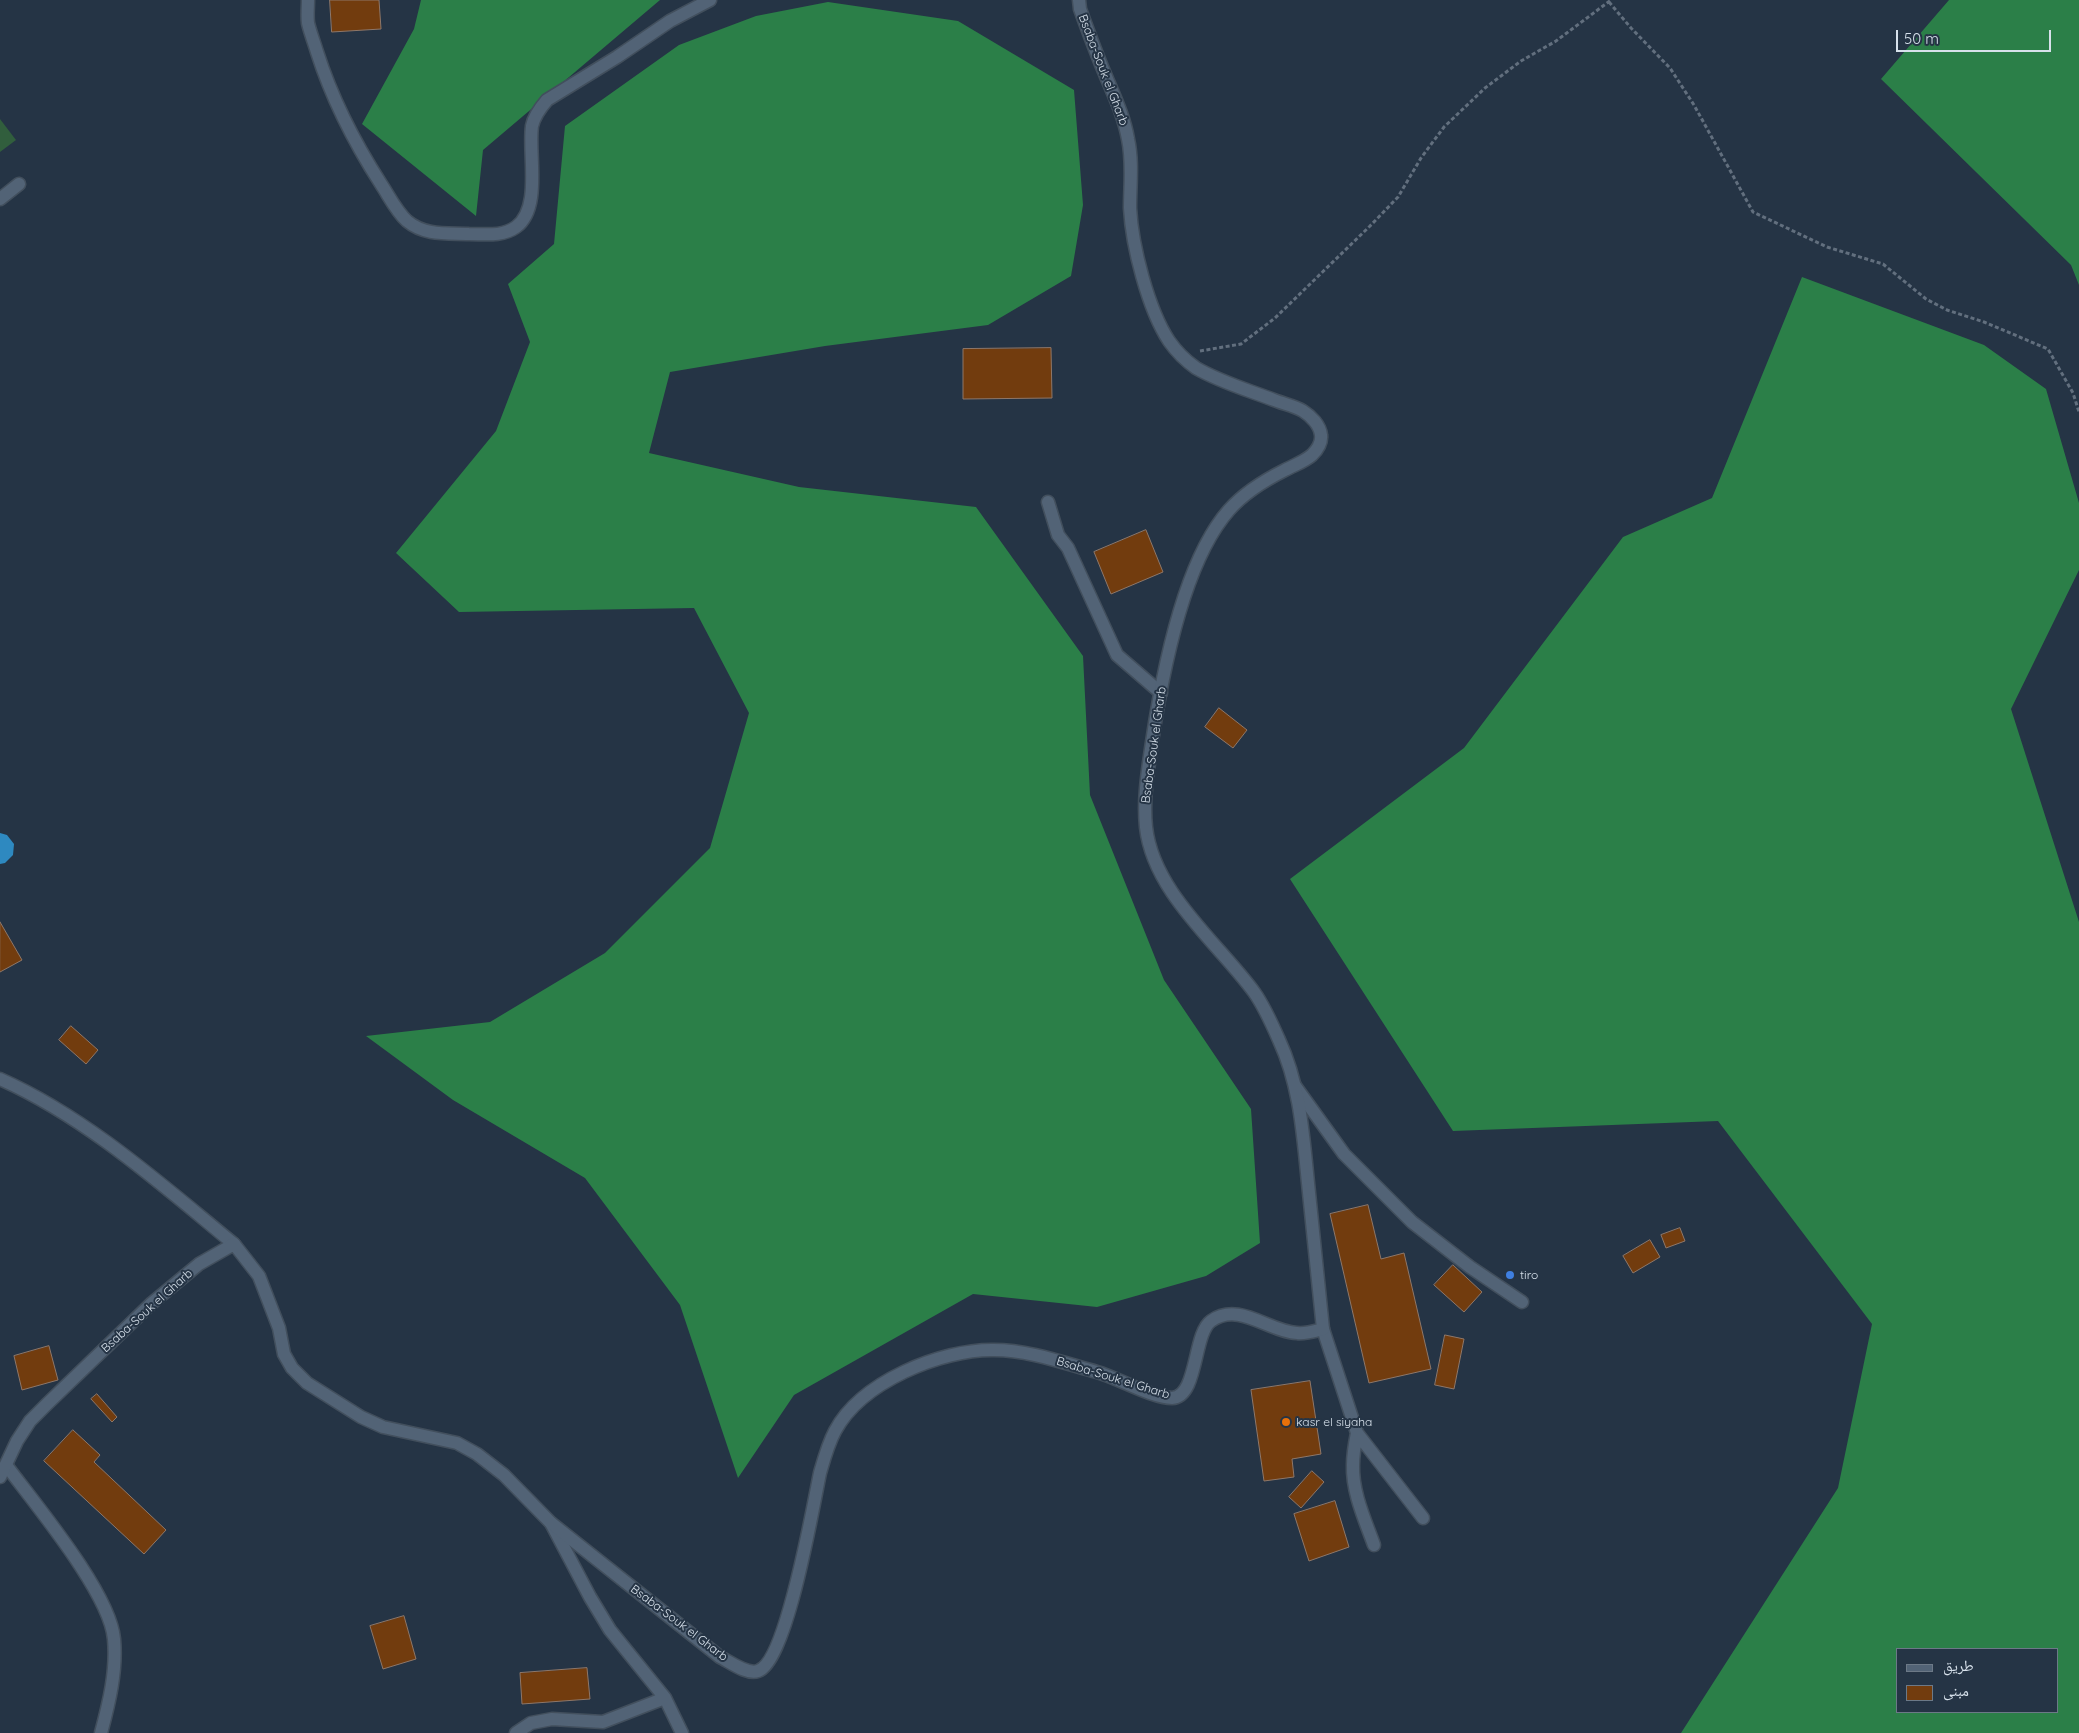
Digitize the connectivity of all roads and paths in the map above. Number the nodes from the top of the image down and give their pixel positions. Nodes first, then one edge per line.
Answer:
1 (308, 0) edge
2 (710, 0) edge
3 (1079, 0) edge
4 (1610, 1) edge
5 (19, 184) dead end
6 (0, 198) edge
7 (1179, 353) junction
8 (2079, 412) edge
9 (1048, 502) dead end
10 (1160, 693) junction
11 (0, 1080) edge
12 (1295, 1086) junction
13 (234, 1244) junction
14 (1522, 1302) dead end
15 (1323, 1329) junction
16 (1357, 1433) junction
17 (6, 1465) junction
18 (0, 1477) edge
19 (1423, 1518) dead end
20 (551, 1523) junction
21 (1374, 1545) dead end
22 (666, 1698) junction
23 (101, 1733) edge
24 (516, 1733) edge
25 (682, 1733) edge

1 - 2 street
3 - 7 street, Bsaba-Souk el Gharb
4 - 7 path
4 - 8 path
5 - 6 street
7 - 10 street, Bsaba-Souk el Gharb
9 - 10 street
10 - 12 street, Bsaba-Souk el Gharb
11 - 13 street
12 - 14 street
12 - 15 street, Bsaba-Souk el Gharb
13 - 17 street, Bsaba-Souk el Gharb
13 - 20 street, Bsaba-Souk el Gharb
15 - 16 street
15 - 20 street, Bsaba-Souk el Gharb
16 - 19 street
16 - 21 street
17 - 18 street, Bsaba-Souk el Gharb
17 - 23 street
20 - 22 street
22 - 24 street
22 - 25 street

